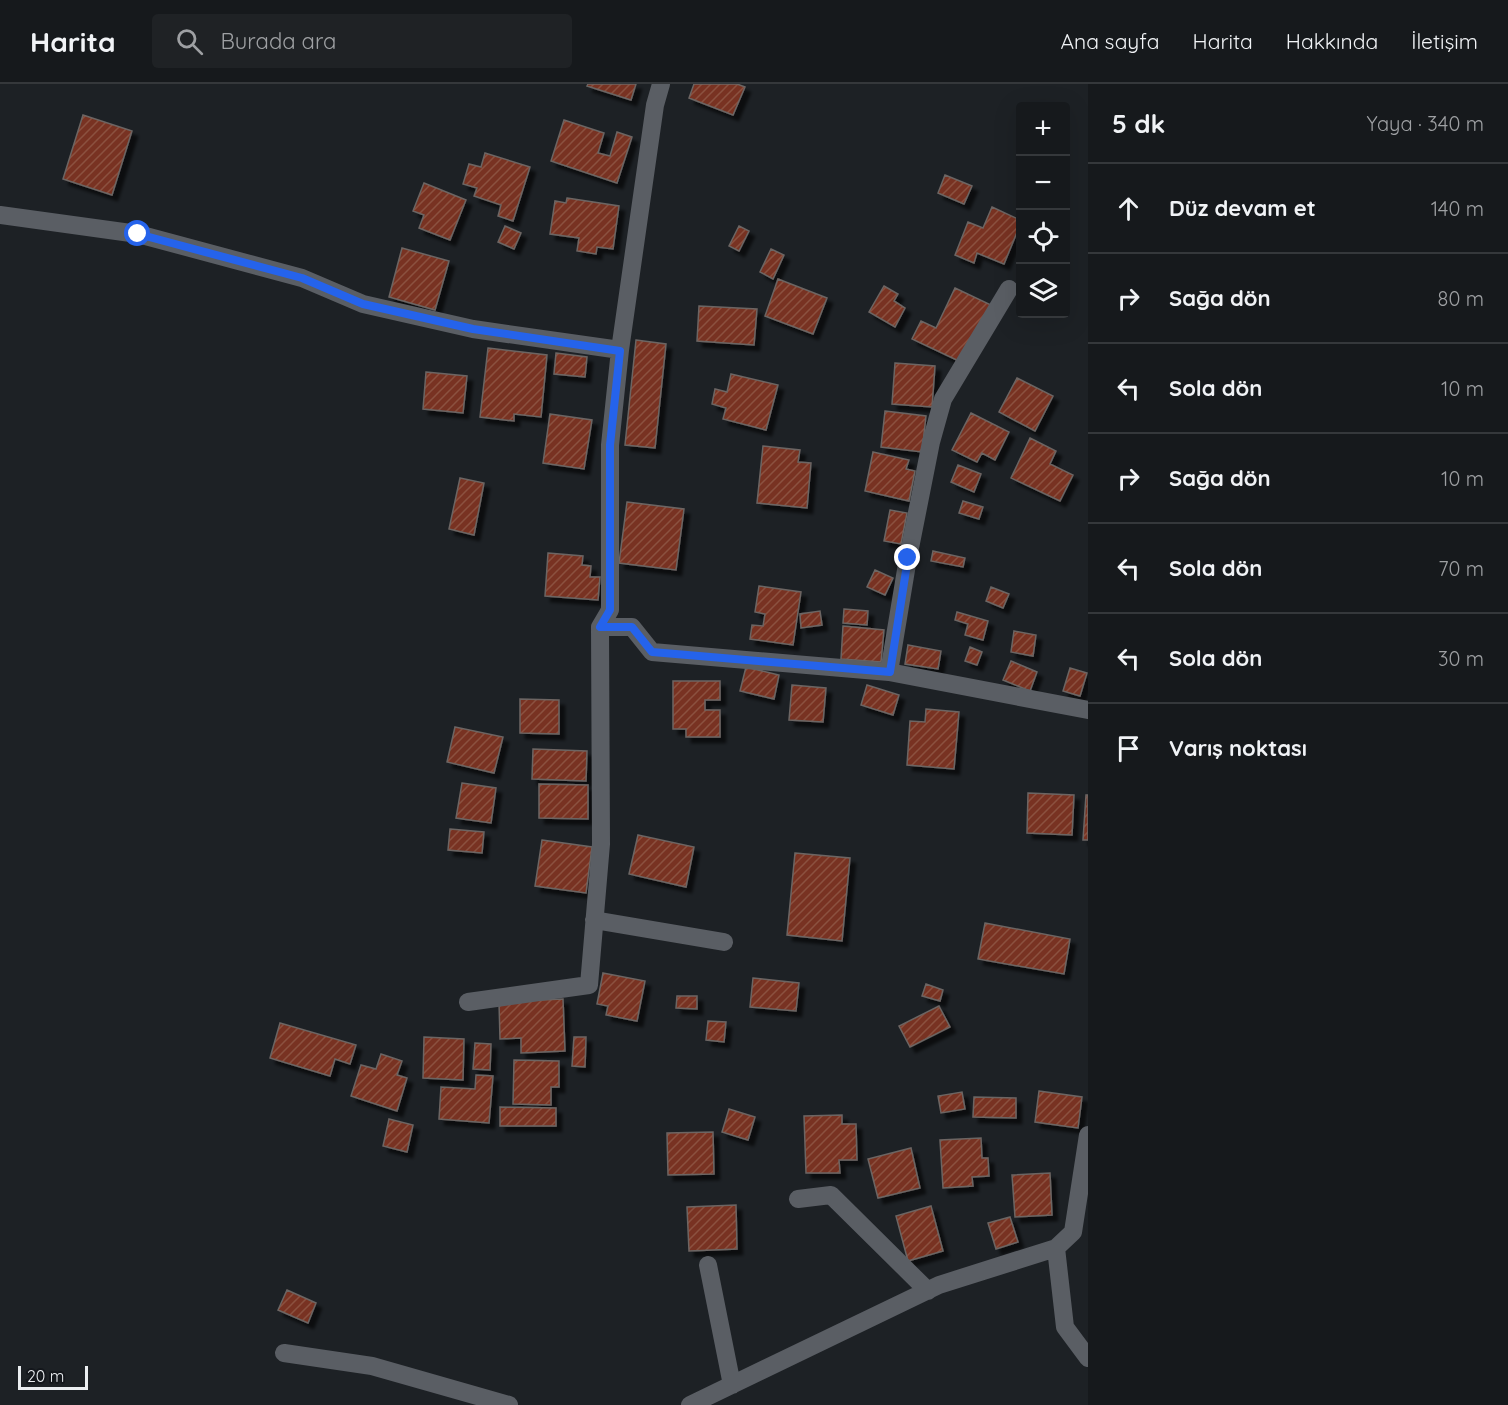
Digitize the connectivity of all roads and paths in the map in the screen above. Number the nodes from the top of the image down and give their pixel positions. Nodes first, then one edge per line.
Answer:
1 (661, 84) edge
2 (0, 215) edge
3 (1009, 290) dead end
4 (620, 351) junction
5 (600, 627) junction
6 (890, 672) junction
7 (1088, 710) edge
8 (594, 920) junction
9 (724, 942) dead end
10 (468, 1002) dead end
11 (1088, 1135) edge
12 (798, 1199) dead end
13 (1056, 1248) junction
14 (708, 1264) dead end
15 (928, 1291) junction
16 (284, 1353) dead end
17 (1088, 1358) edge
18 (732, 1385) junction
19 (509, 1405) edge
20 (690, 1405) edge

1 - 4 street
2 - 4 street
3 - 6 street
4 - 5 street
5 - 6 street
5 - 8 street
6 - 7 street
8 - 9 street
8 - 10 street
11 - 13 street
12 - 15 street
13 - 15 street
13 - 17 street
14 - 18 street
15 - 18 street
16 - 19 street
18 - 20 street

